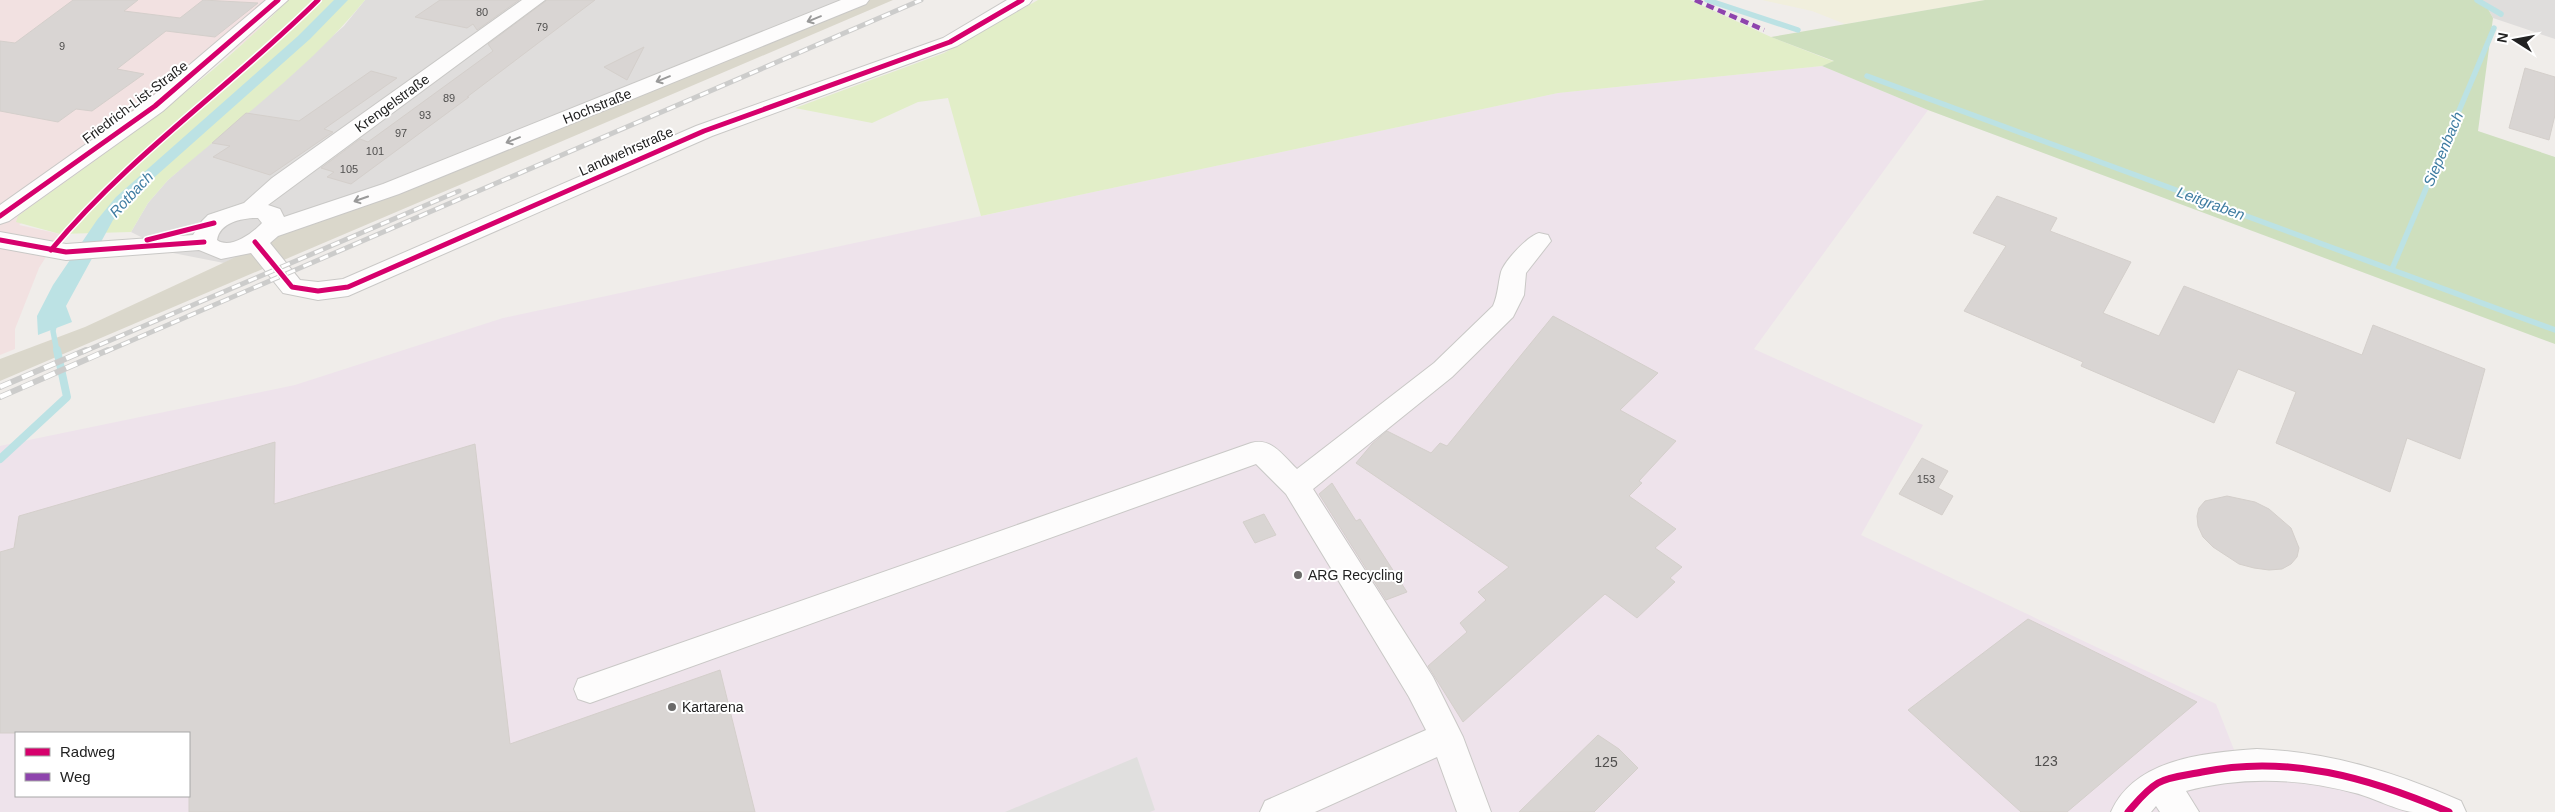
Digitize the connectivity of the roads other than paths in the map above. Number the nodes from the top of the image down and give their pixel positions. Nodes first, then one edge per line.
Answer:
1 (278, 0) edge
2 (535, 0) edge
3 (859, 0) edge
4 (1022, 0) edge
5 (0, 216) edge
6 (262, 224) junction
7 (209, 232) junction
8 (0, 240) edge
9 (1539, 241) dead end
10 (1296, 486) junction
11 (590, 689) dead end
12 (1446, 738) junction
13 (2158, 783) junction
14 (1278, 812) edge
15 (1474, 812) edge
16 (2128, 812) edge
17 (2182, 812) edge
18 (2449, 812) edge

1 - 5 street, Friedrich-List-Straße
2 - 6 street, Krengelstraße
3 -> 6 street, Hochstraße
4 - 6 street, Landwehrstraße
6 - 7 street
6 - 7 street
7 - 8 street
9 - 10 street
10 - 11 street
10 - 12 street
12 - 14 street
12 - 15 street
13 - 16 street
13 - 17 street
13 - 18 street

